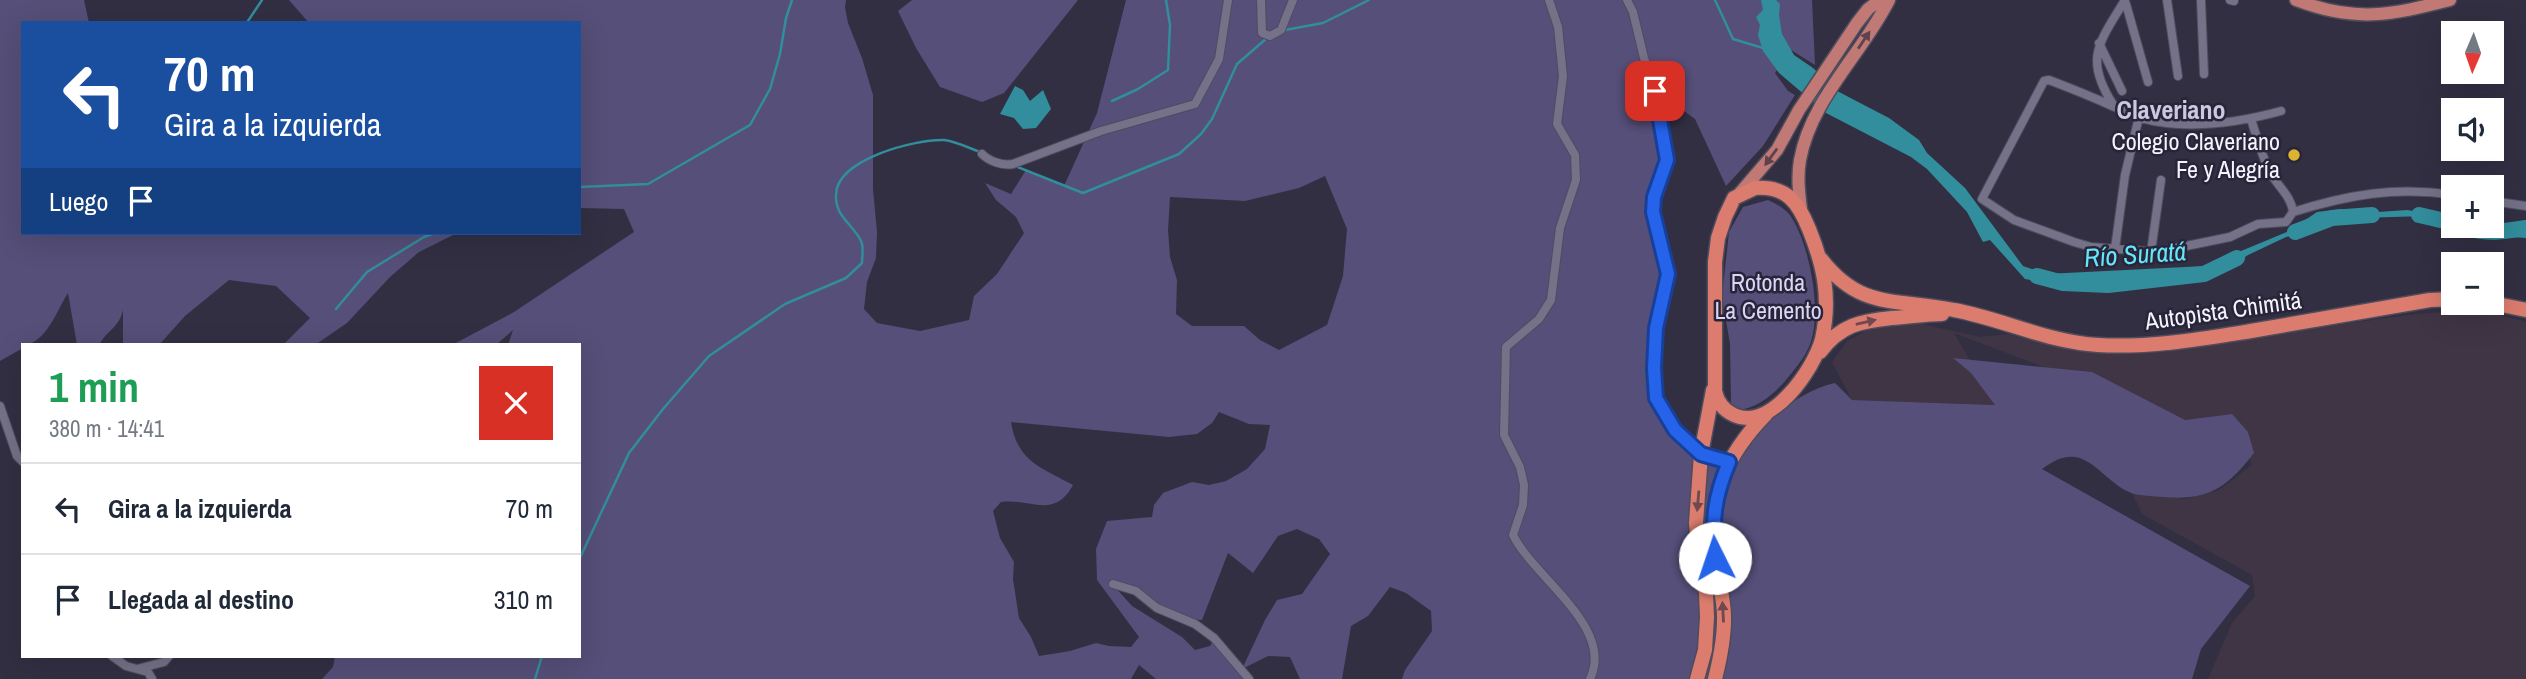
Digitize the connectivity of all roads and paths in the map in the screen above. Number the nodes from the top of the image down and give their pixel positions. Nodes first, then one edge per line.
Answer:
1 (1228, 0) edge
2 (1261, 0) edge
3 (1293, 0) edge
4 (1549, 0) edge
5 (1628, 0) edge
6 (1880, 0) edge
7 (1889, 0) edge
8 (2167, 0) edge
9 (2201, 0) edge
10 (2296, 0) edge
11 (2450, 0) edge
12 (2127, 1) edge
13 (2099, 43) junction
14 (2204, 74) dead end
15 (2178, 76) dead end
16 (2148, 82) dead end
17 (2122, 91) dead end
18 (2114, 106) junction
19 (2281, 111) dead end
20 (2139, 117) junction
21 (2250, 119) junction
22 (982, 153) dead end
23 (2161, 180) dead end
24 (2441, 194) edge
25 (1734, 198) junction
26 (2504, 203) edge
27 (2526, 206) edge
28 (1801, 209) junction
29 (2293, 212) junction
30 (2115, 249) junction
31 (2151, 252) junction
32 (1821, 258) junction
33 (2441, 300) edge
34 (2504, 305) edge
35 (2526, 310) edge
36 (2000, 323) junction
37 (1813, 362) junction
38 (1714, 385) junction
39 (0, 406) edge
40 (1772, 408) junction
41 (1701, 454) junction
42 (21, 460) edge
43 (1729, 462) junction
44 (1112, 584) dead end
45 (115, 658) edge
46 (167, 658) edge
47 (137, 669) junction
48 (152, 679) edge
49 (1249, 679) edge
50 (1590, 679) edge
51 (1697, 679) edge
52 (1715, 679) edge

1 - 22 street
2 - 3 street
4 - 50 street
5 - 41 street
6 -> 25 main road
28 -> 7 main road
8 - 15 street
9 - 14 street
10 - 11 main road
12 - 13 street
12 - 16 street
13 - 17 street
13 - 18 street
18 - 20 street
18 - 30 street
19 - 21 street
20 - 21 street
20 - 30 street
21 - 29 street
23 - 31 street
24 - 29 street
25 - 28 highway
25 - 38 highway
26 - 27 street
28 - 32 highway
29 - 31 street
30 - 31 street
32 - 36 highway, Autopista Chimitá
32 - 37 highway
33 - 36 highway, Autopista Chimitá
34 - 35 highway
37 -> 36 highway, Autopista Chimitá
37 - 40 highway
38 - 40 highway
38 - 41 highway
39 - 42 street
40 - 43 highway
41 - 43 street
41 -> 51 highway
52 -> 43 highway
44 - 49 street
45 - 47 street
46 - 47 street
47 - 48 street

